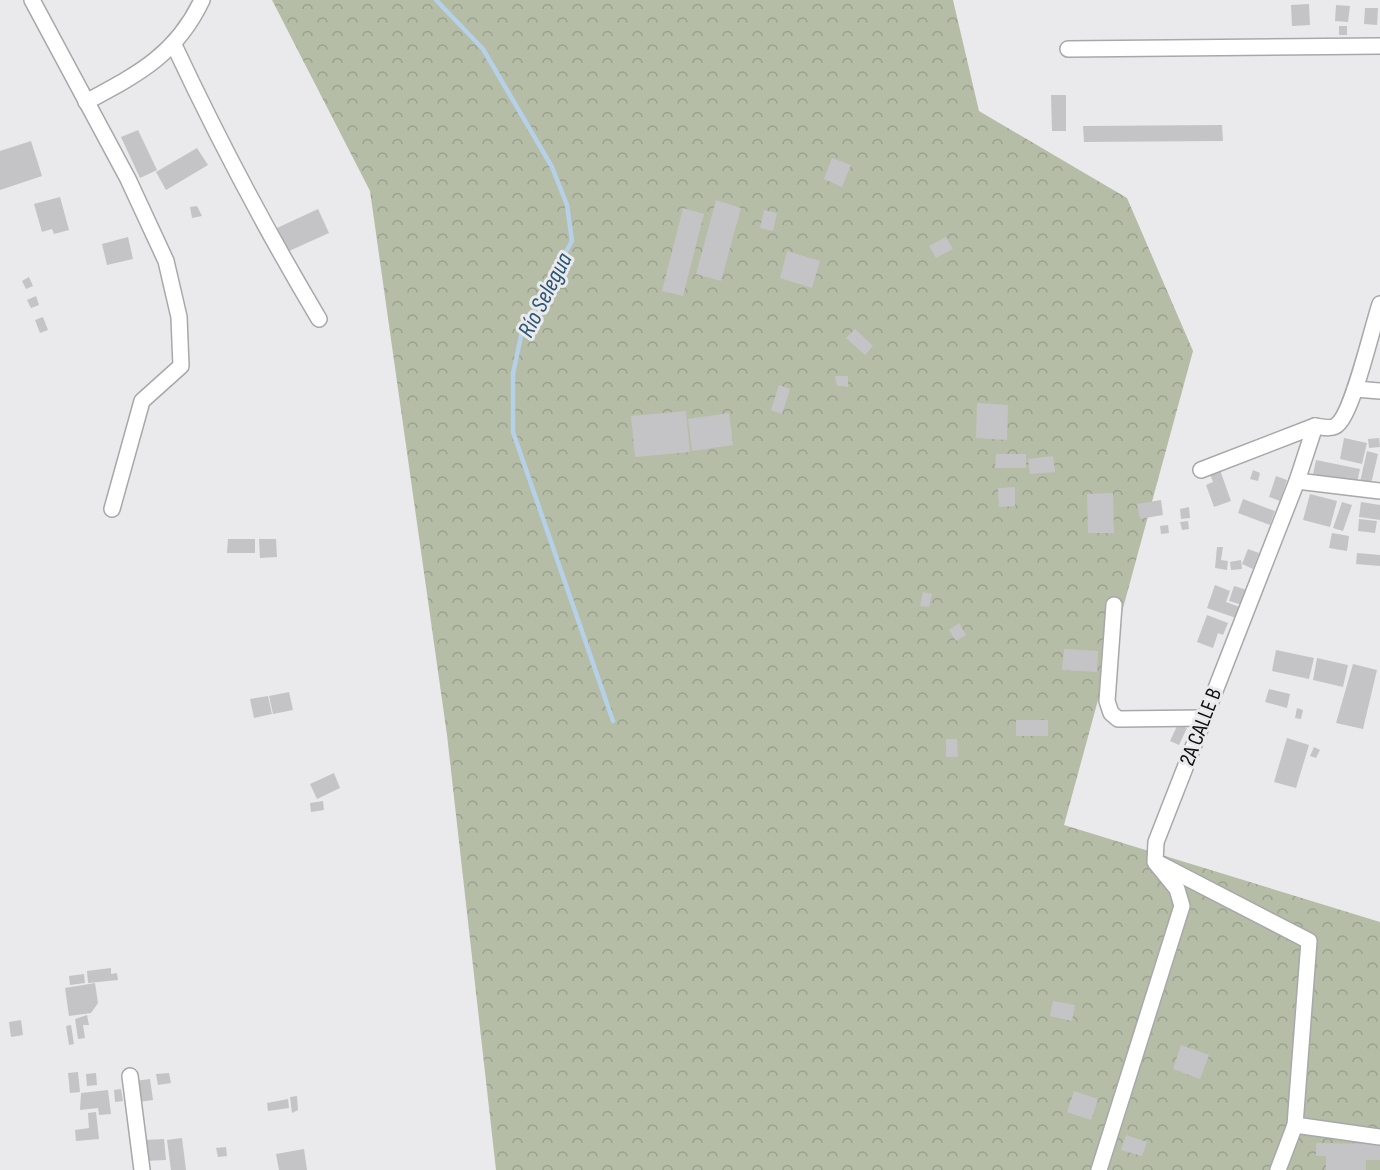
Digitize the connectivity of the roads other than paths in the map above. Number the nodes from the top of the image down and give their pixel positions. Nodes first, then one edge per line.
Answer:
1 (32, 0) edge
2 (202, 0) edge
3 (174, 45) junction
4 (1380, 46) edge
5 (1068, 49) dead end
6 (86, 102) junction
7 (1380, 304) edge
8 (319, 319) dead end
9 (1355, 389) junction
10 (1380, 391) edge
11 (1315, 426) junction
12 (1201, 470) dead end
13 (1297, 481) junction
14 (1380, 491) edge
15 (112, 509) dead end
16 (1114, 605) dead end
17 (1204, 718) junction
18 (1155, 862) junction
19 (130, 1077) dead end
20 (1295, 1125) junction
21 (1380, 1137) edge
22 (142, 1170) edge
23 (1099, 1170) edge
24 (1278, 1170) edge

1 - 6 street
2 - 3 street
3 - 6 street
3 - 8 street
4 - 5 street
6 - 15 street
7 - 9 street
9 - 10 street
9 - 11 street
11 - 12 street
11 - 13 street, 2A CALLE B
13 - 14 street
13 - 17 street, 2A CALLE B
16 - 17 street
17 - 18 street, 2A CALLE B
18 - 20 street
18 - 23 street
19 - 22 street
20 - 21 street
20 - 24 street

